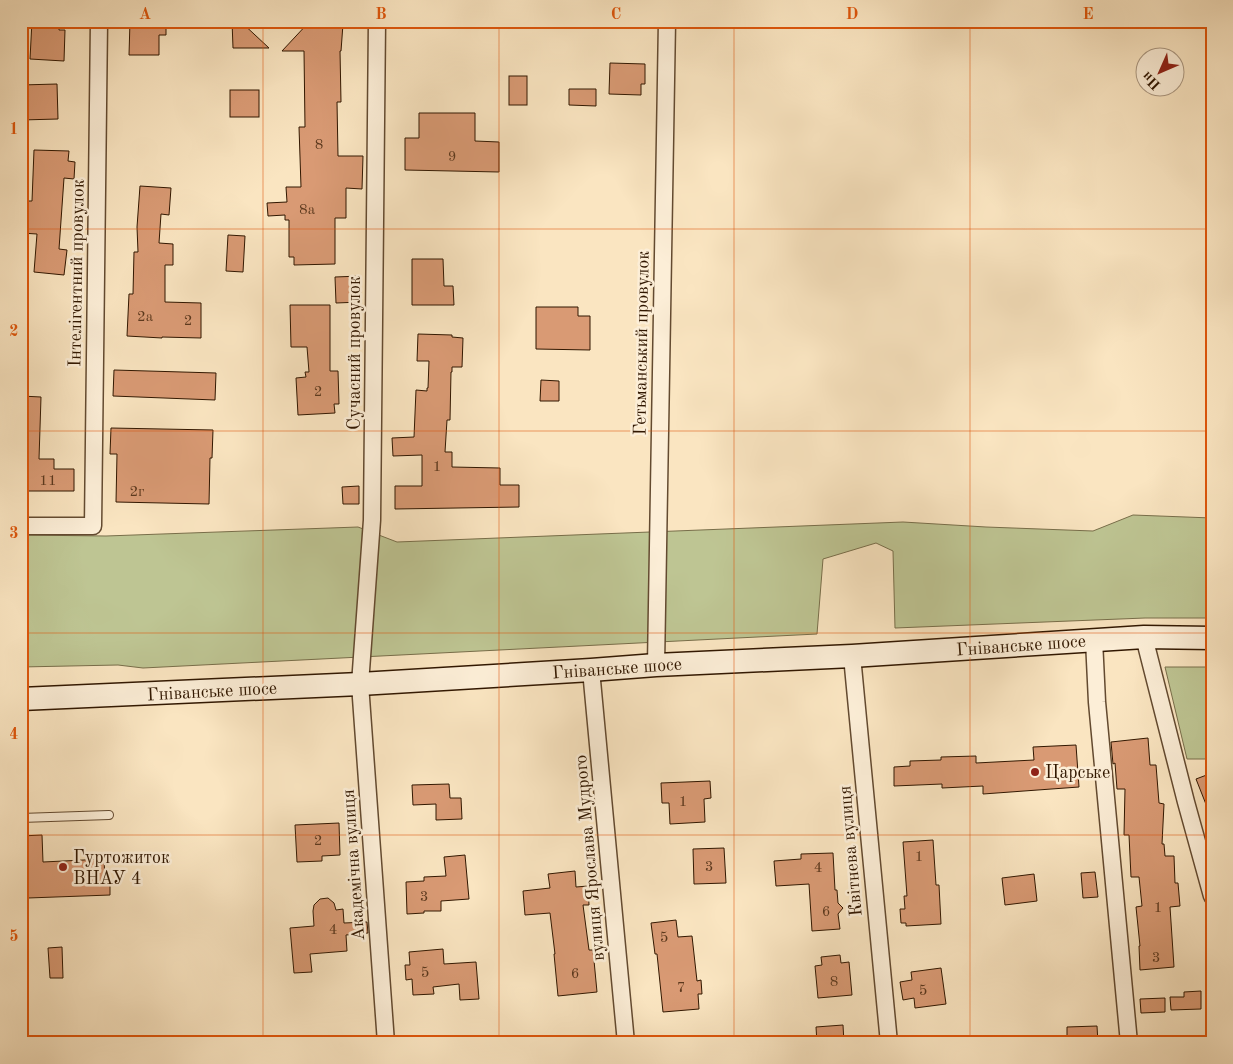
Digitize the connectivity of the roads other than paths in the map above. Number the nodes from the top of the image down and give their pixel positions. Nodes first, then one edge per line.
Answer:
1 (99, 21) edge
2 (376, 21) edge
3 (667, 21) edge
4 (21, 526) edge
5 (1144, 637) junction
6 (1212, 638) edge
7 (1094, 640) junction
8 (852, 656) junction
9 (656, 665) junction
10 (591, 670) junction
11 (360, 684) junction
12 (21, 699) edge
13 (109, 815) dead end
14 (21, 818) edge
15 (1212, 896) edge
16 (386, 1043) edge
17 (626, 1043) edge
18 (889, 1043) edge
19 (1129, 1043) edge

1 - 4 street, Інтелігентний провулок
2 - 11 street, Сучасний провулок
3 - 9 street, Гетьманський провулок
5 - 6 main road, Гніванське шосе
5 - 7 main road, Гніванське шосе
5 - 15 street
7 - 8 main road, Гніванське шосе
7 - 19 street
8 - 9 main road, Гніванське шосе
8 - 18 street, Квітнева вулиця
9 - 10 main road, Гніванське шосе
10 - 11 main road, Гніванське шосе
10 - 17 street, вулиця Ярослава Мудрого
11 - 12 main road, Гніванське шосе
11 - 16 street, Академічна вулиця
13 - 14 lane

